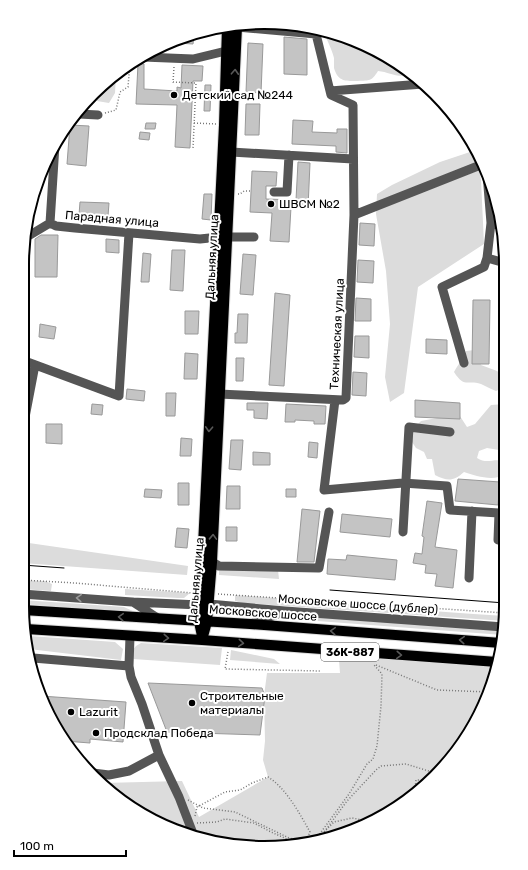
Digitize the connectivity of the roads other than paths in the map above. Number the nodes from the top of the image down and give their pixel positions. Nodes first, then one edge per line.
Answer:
1 (261, 29) edge
2 (237, 31) edge
3 (227, 32) edge
4 (305, 33) edge
5 (316, 35) edge
6 (226, 51) junction
7 (152, 57) edge
8 (416, 85) edge
9 (330, 91) junction
10 (83, 114) edge
11 (98, 115) road end
12 (231, 152) junction
13 (289, 155) junction
14 (54, 158) edge
15 (353, 159) junction
16 (478, 166) edge
17 (274, 192) dead end
18 (493, 213) edge
19 (354, 215) junction
20 (50, 223) junction
21 (491, 223) junction
22 (495, 224) edge
23 (129, 233) junction
24 (31, 234) edge
25 (223, 237) junction
26 (254, 237) dead end
27 (487, 258) junction
28 (499, 262) edge
29 (29, 362) edge
30 (464, 363) dead end
31 (36, 365) junction
32 (219, 394) junction
33 (29, 399) edge
34 (334, 400) junction
35 (450, 432) dead end
36 (406, 484) junction
37 (472, 511) junction
38 (329, 512) dead end
39 (403, 532) dead end
40 (498, 540) dead end
41 (212, 562) junction
42 (469, 578) dead end
43 (29, 595) edge
44 (205, 599) junction
45 (132, 602) junction
46 (29, 610) edge
47 (285, 612) junction
48 (160, 619) junction
49 (203, 622) junction
50 (250, 624) junction
51 (498, 627) edge
52 (31, 629) edge
53 (130, 636) junction
54 (202, 640) junction
55 (496, 643) edge
56 (35, 658) edge
57 (492, 662) edge
58 (129, 666) junction
59 (159, 755) junction
60 (100, 774) edge
61 (192, 830) edge

1 - 4 street
12 -> 2 main road, Дальняя улица
3 - 6 main road, Дальняя улица
5 - 9 street
6 - 7 street
6 - 25 main road, Дальняя улица
8 - 9 street
9 - 15 street
10 - 11 street
12 - 13 street
12 - 25 main road, Дальняя улица
13 - 15 street
13 - 17 street
14 - 20 street, Парадная улица
15 - 19 street
16 - 19 street
18 - 21 street
19 - 34 street, Техническая улица
20 - 23 street, Парадная улица
20 - 24 street
21 - 22 street
21 - 27 street
23 - 25 street, Парадная улица
23 - 31 street
25 - 26 street, Парадная улица
25 - 32 main road, Дальняя улица
25 -> 44 main road, Дальняя улица
27 - 28 street
27 - 30 street
29 - 31 street
31 - 33 street
32 - 34 street, Техническая улица
41 -> 32 main road, Дальняя улица
34 - 36 street
35 - 36 street
36 - 37 street
36 - 39 street
37 - 40 street
37 - 42 street
38 - 41 street
41 - 44 main road, Дальняя улица
45 -> 43 street, Московское шоссе (дублер)
44 - 45 street, Московское шоссе (дублер)
44 - 47 street, Московское шоссе (дублер)
44 - 49 main road, Дальняя улица
45 - 48 street
48 -> 46 main road, Московское шоссе / 36К-887
47 - 50 street
47 - 51 street, Московское шоссе (дублер)
48 - 49 main road, Московское шоссе / 36К-887
49 - 50 main road, Московское шоссе / 36К-887
49 - 54 main road, Дальняя улица
55 -> 50 main road, Московское шоссе / 36К-887
52 - 53 main road, 36К-887
53 -> 54 main road, 36К-887
53 - 58 street
54 -> 57 main road, 36К-887
56 - 58 street
58 - 59 street
59 - 60 street
59 - 61 street

